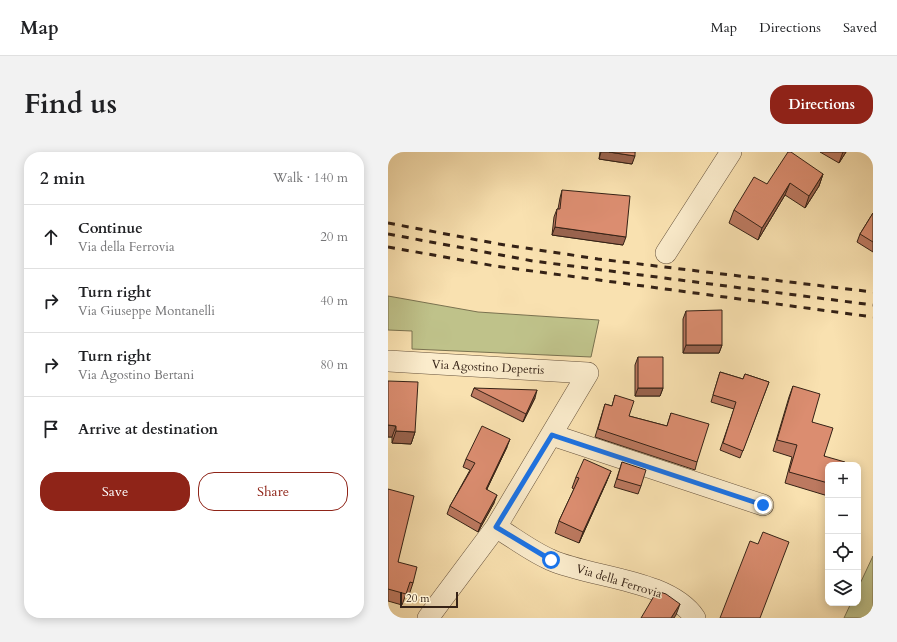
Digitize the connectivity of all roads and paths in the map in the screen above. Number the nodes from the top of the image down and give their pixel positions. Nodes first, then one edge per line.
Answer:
1 (731, 152) edge
2 (666, 252) dead end
3 (388, 361) edge
4 (552, 435) junction
5 (763, 505) dead end
6 (496, 527) junction
7 (428, 618) edge
8 (695, 618) edge

1 - 2 street
3 - 4 street, Via Agostino Depetris
4 - 5 street
4 - 6 street
6 - 7 street
6 - 8 street, Via della Ferrovia

